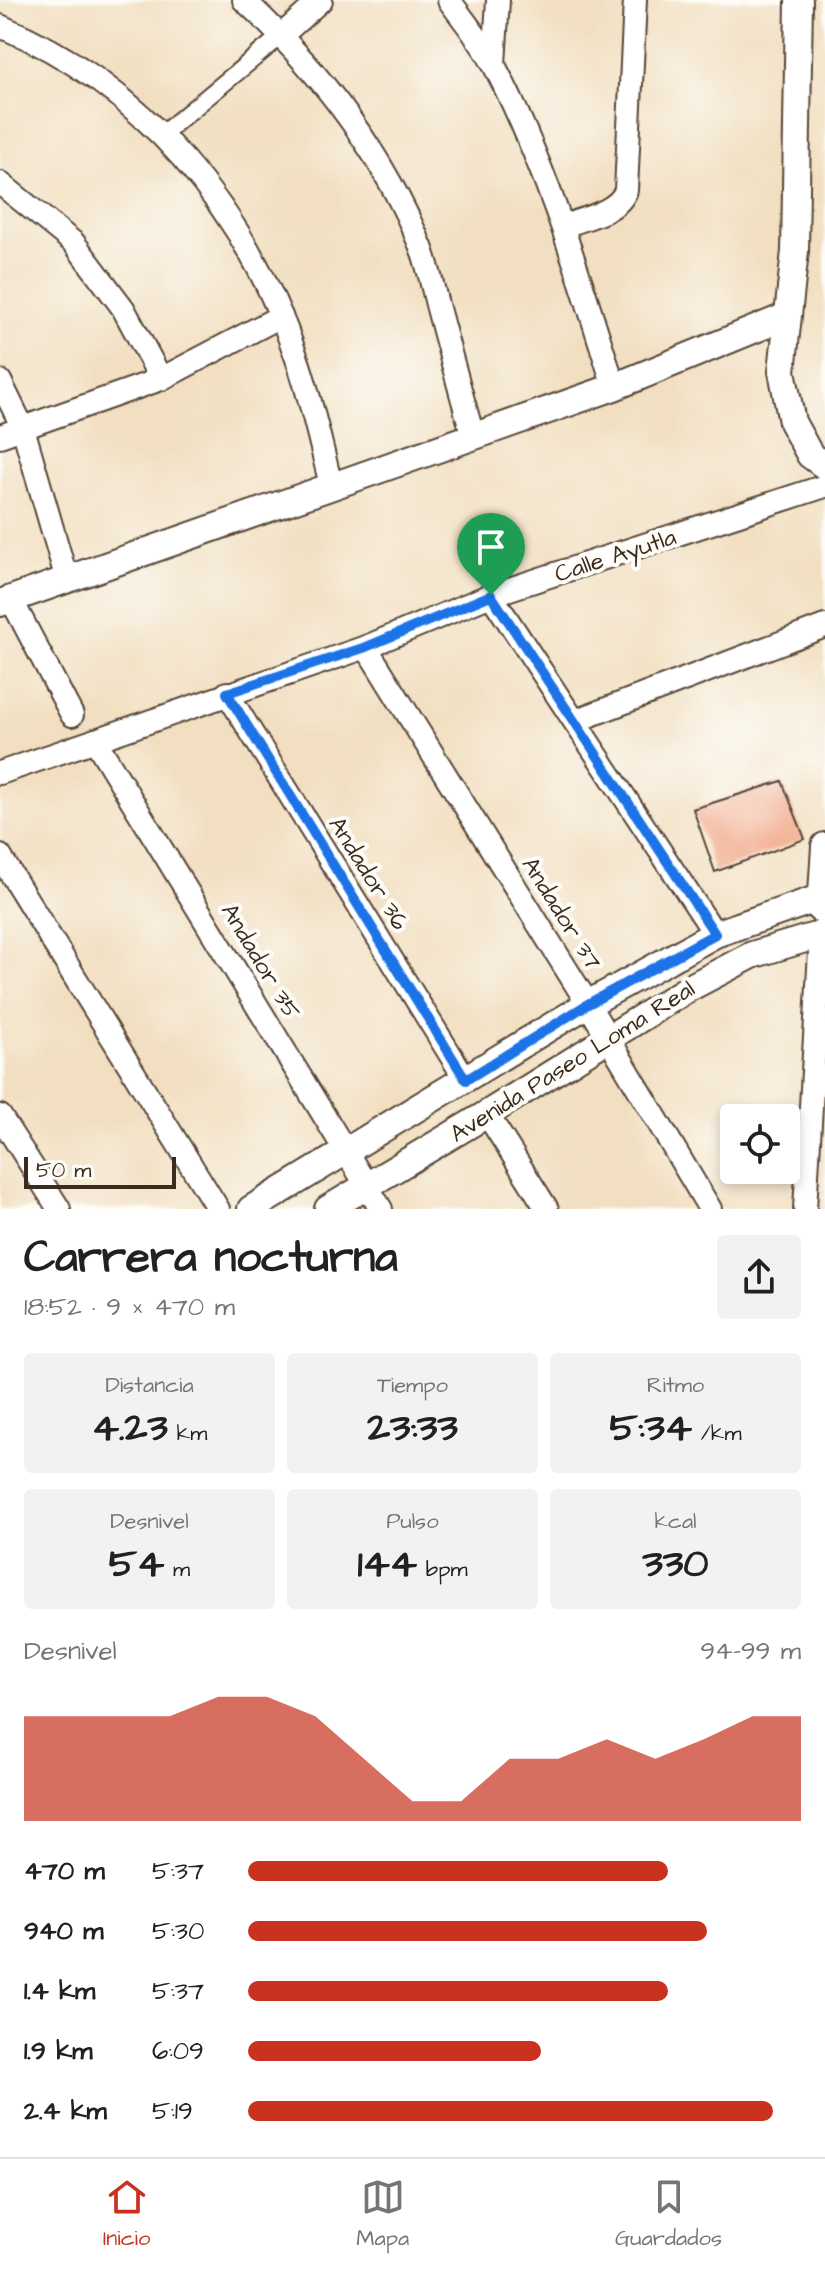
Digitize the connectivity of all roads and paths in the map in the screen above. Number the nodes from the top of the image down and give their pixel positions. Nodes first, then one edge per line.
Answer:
1 (244, 0) edge
2 (321, 0) edge
3 (449, 0) edge
4 (498, 0) edge
5 (635, 0) edge
6 (799, 0) edge
7 (0, 26) edge
8 (282, 35) junction
9 (494, 64) junction
10 (161, 135) junction
11 (0, 183) edge
12 (564, 226) junction
13 (281, 316) junction
14 (787, 316) junction
15 (161, 379) junction
16 (0, 381) edge
17 (614, 387) junction
18 (23, 428) junction
19 (0, 436) edge
20 (473, 436) junction
21 (825, 466) edge
22 (331, 485) junction
23 (825, 486) edge
24 (67, 580) junction
25 (491, 595) junction
26 (6, 601) edge
27 (825, 626) edge
28 (366, 647) junction
29 (227, 693) junction
30 (72, 715) dead end
31 (575, 721) junction
32 (95, 740) junction
33 (0, 773) edge
34 (825, 846) edge
35 (0, 856) edge
36 (823, 896) edge
37 (715, 934) junction
38 (823, 934) edge
39 (588, 1004) junction
40 (607, 1039) junction
41 (466, 1080) junction
42 (487, 1114) junction
43 (0, 1116) edge
44 (347, 1151) junction
45 (366, 1185) junction
46 (59, 1209) edge
47 (218, 1209) edge
48 (251, 1209) edge
49 (328, 1209) edge
50 (381, 1209) edge
51 (547, 1209) edge
52 (710, 1209) edge
53 (805, 1209) edge

1 - 8 street
2 - 8 street
3 - 9 street
4 - 9 street
5 - 12 street
6 - 14 street
7 - 10 street
8 - 10 street
8 - 20 street
9 - 12 street
10 - 13 street
11 - 15 street
12 - 17 street
13 - 15 street
13 - 22 street
14 - 17 street
14 - 21 street
15 - 18 street
16 - 18 street
17 - 20 street
18 - 19 street
18 - 24 street
20 - 22 street
22 - 24 street
23 - 25 street, Calle Ayutla
24 - 26 street
25 - 28 street, Calle Ayutla
25 - 31 street
26 - 30 street
27 - 31 street
28 - 29 street, Calle Ayutla
28 - 39 street, Andador 37
29 - 32 street, Calle Ayutla
29 - 41 street, Andador 36
31 - 37 street
32 - 33 street, Calle Ayutla
32 - 44 street, Andador 35
34 - 36 street
35 - 47 street
36 - 37 street, Avenida Paseo Loma Real
36 - 38 street
37 - 39 street, Avenida Paseo Loma Real
38 - 40 street, Avenida Paseo Loma Real
38 - 53 street
39 - 40 street, Andador 37
39 - 41 street, Avenida Paseo Loma Real
40 - 42 street, Avenida Paseo Loma Real
40 - 52 street, Andador 37
41 - 44 street, Avenida Paseo Loma Real
42 - 45 street, Avenida Paseo Loma Real
42 - 51 street
43 - 46 street
44 - 45 street, Andador 35
44 - 48 street, Avenida Paseo Loma Real
45 - 49 street, Avenida Paseo Loma Real
45 - 50 street, Andador 35

